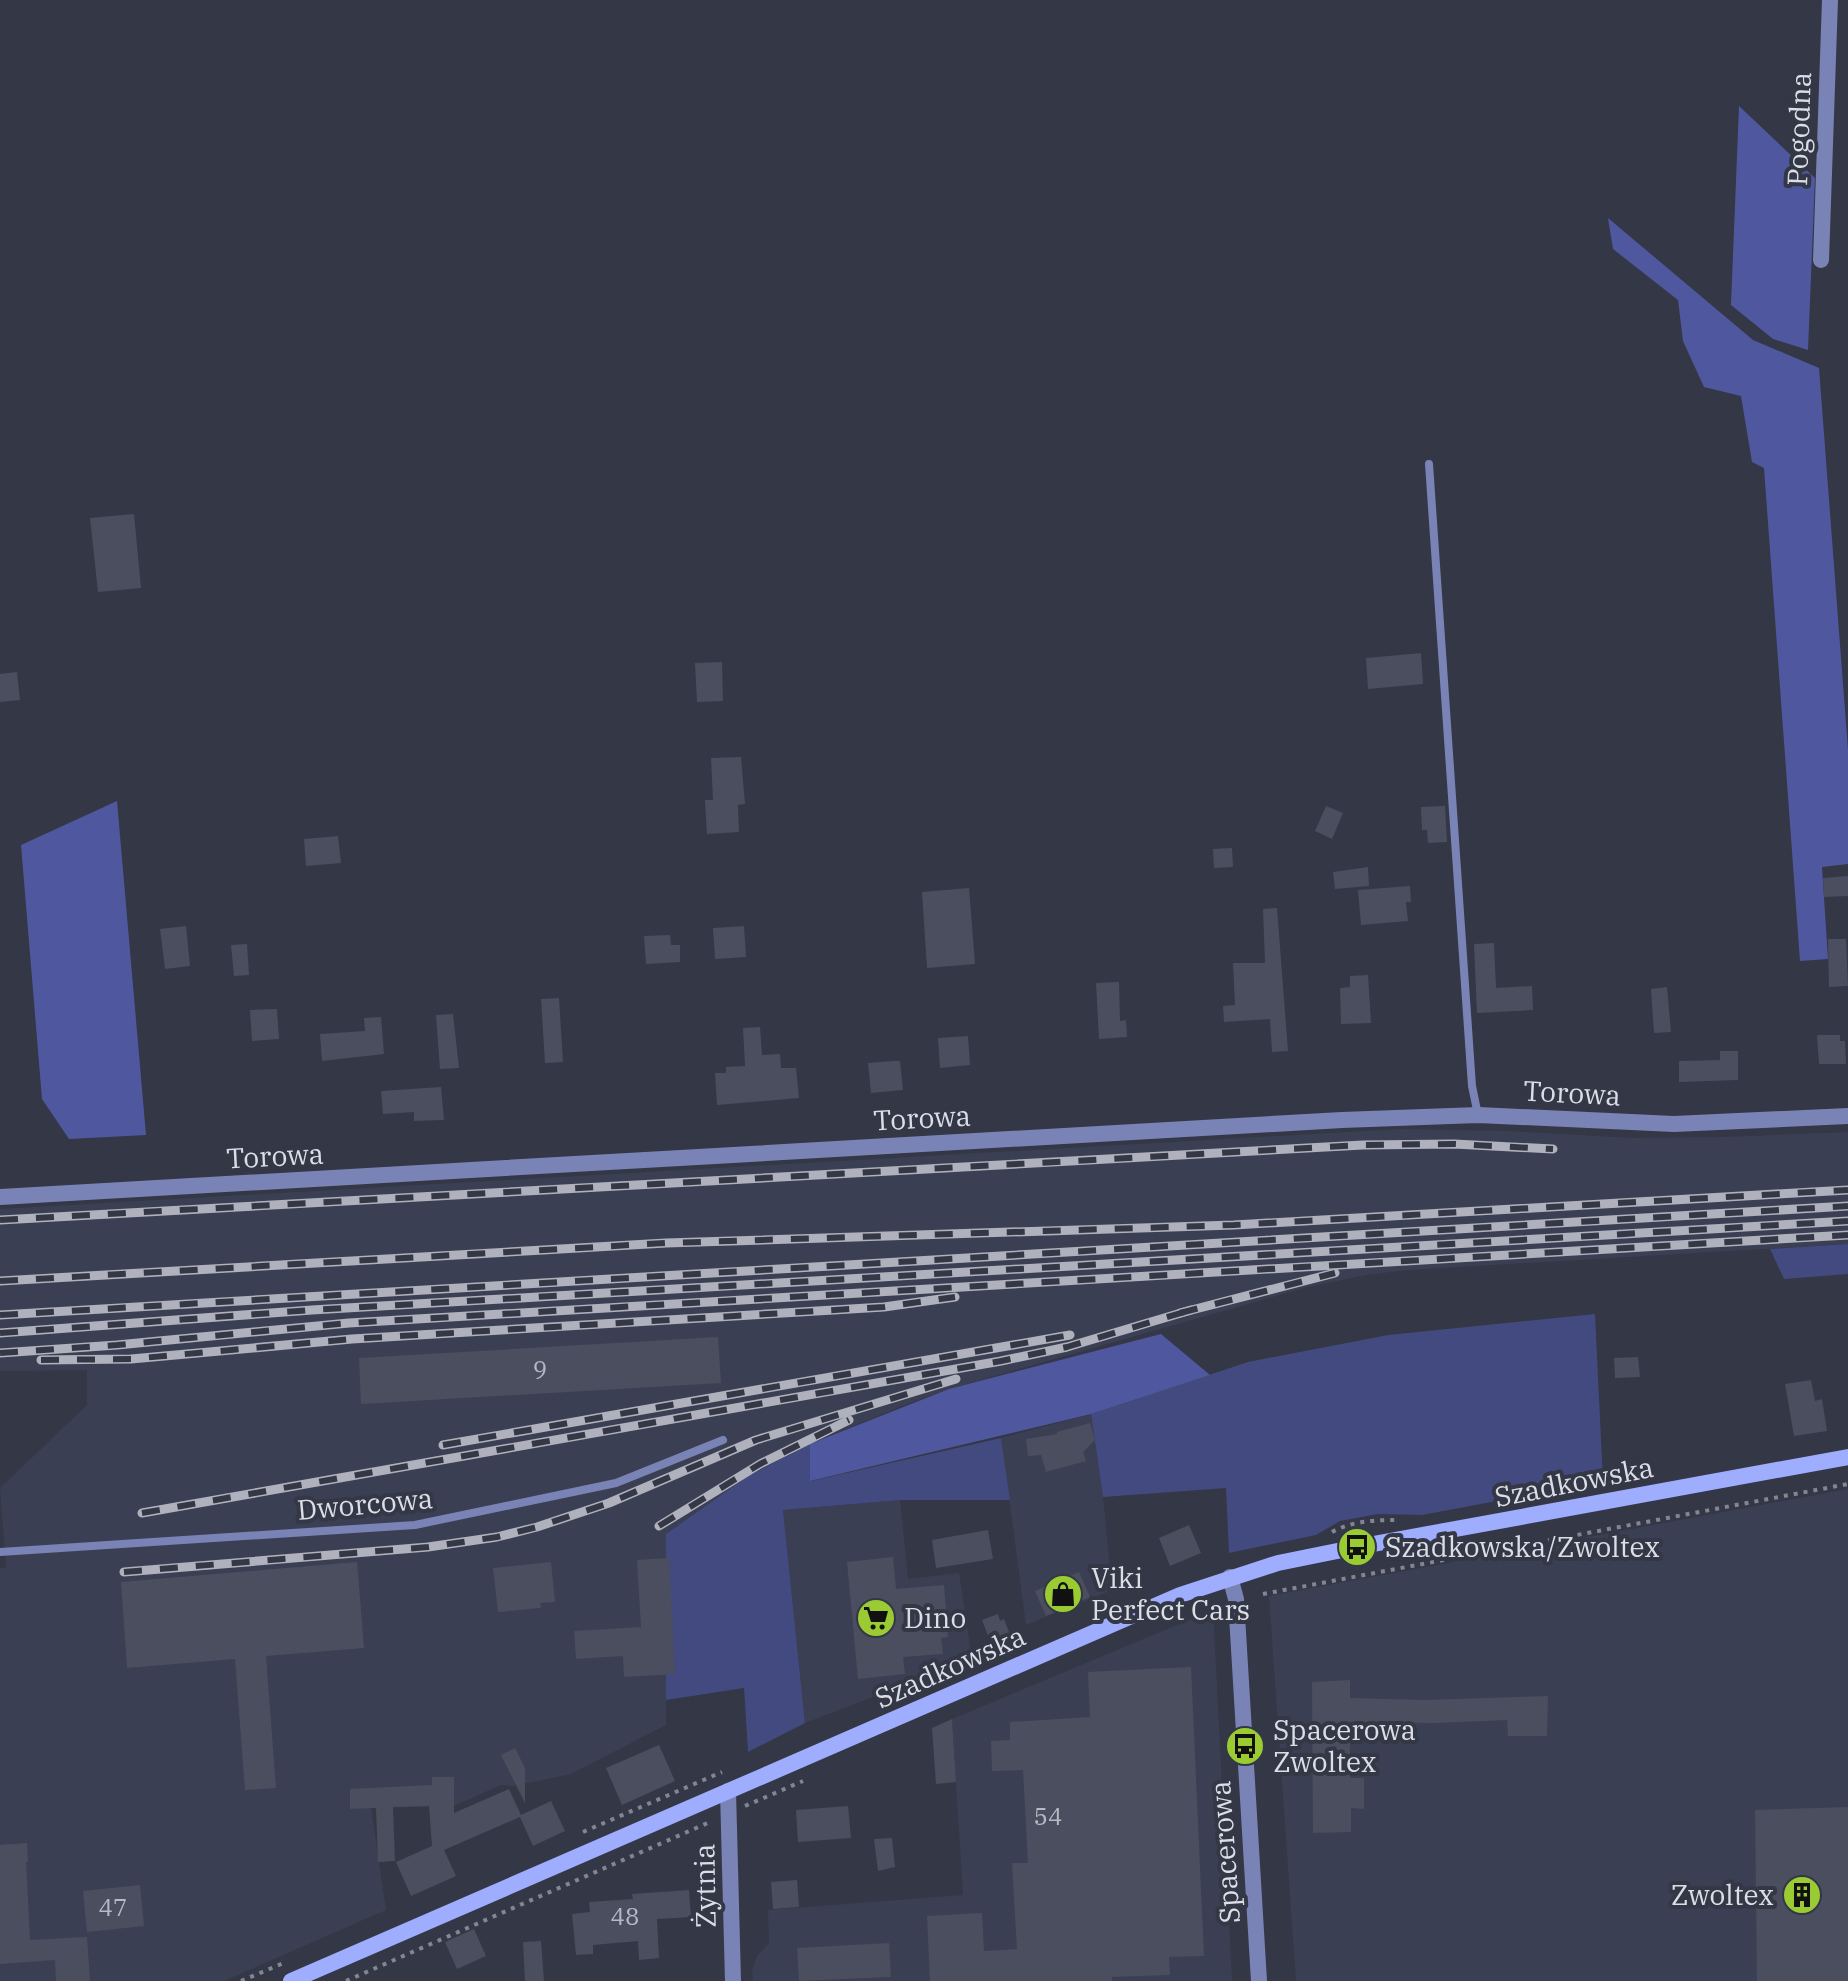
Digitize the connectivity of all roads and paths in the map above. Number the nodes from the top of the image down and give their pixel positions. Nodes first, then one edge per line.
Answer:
1 (1830, 0) edge
2 (1821, 260) dead end
3 (1429, 464) dead end
4 (1478, 1115) junction
5 (1848, 1116) edge
6 (0, 1197) edge
7 (723, 1440) dead end
8 (1848, 1457) edge
9 (1848, 1484) edge
10 (0, 1552) edge
11 (1230, 1577) junction
12 (1263, 1594) dead end
13 (728, 1791) junction
14 (710, 1822) dead end
15 (291, 1981) edge
16 (346, 1981) edge
17 (733, 1981) edge
18 (1259, 1981) edge

1 - 2 street, Pogodna
3 - 4 lane
4 - 5 street, Torowa
4 - 6 street, Torowa
7 - 10 lane, Dworcowa
8 - 11 street, Szadkowska
9 - 12 path
11 - 13 street, Szadkowska
11 - 18 street, Spacerowa
13 - 15 street, Szadkowska
13 - 17 street, Żytnia
14 - 16 path

